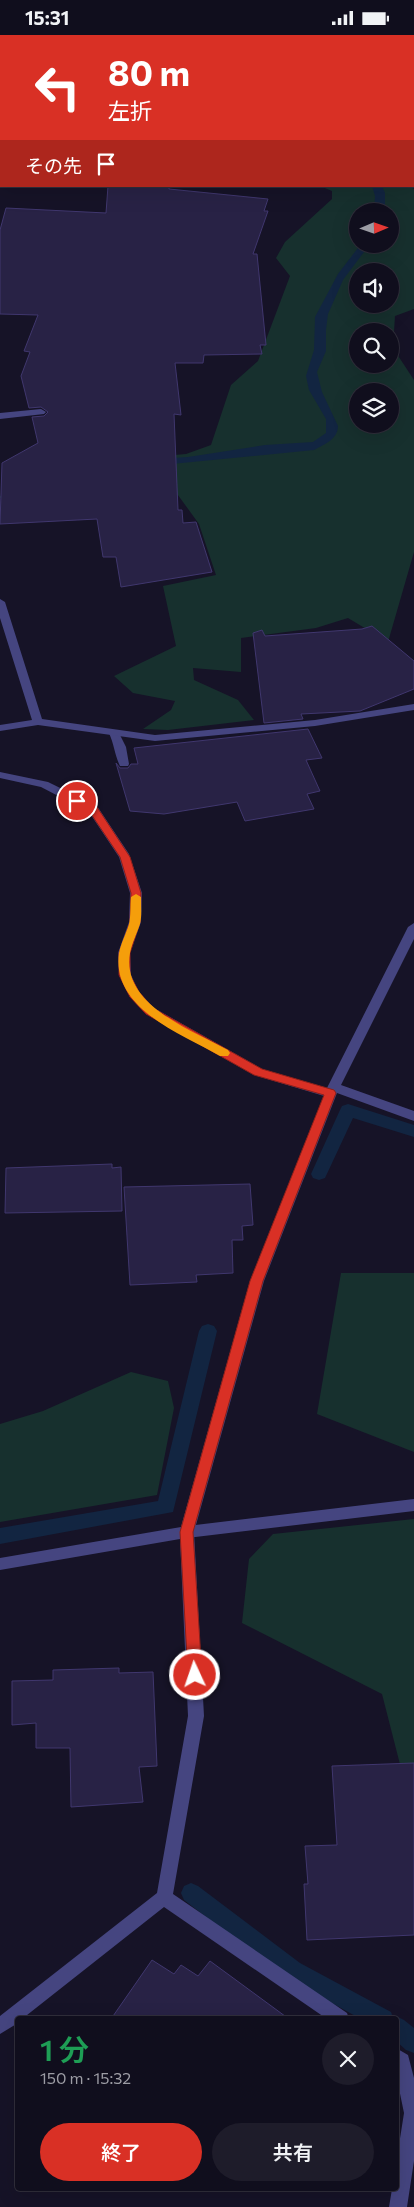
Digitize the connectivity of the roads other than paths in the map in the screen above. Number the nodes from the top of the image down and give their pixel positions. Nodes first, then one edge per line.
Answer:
1 (41, 412) dead end
2 (0, 416) edge
3 (0, 602) edge
4 (414, 707) edge
5 (38, 722) junction
6 (0, 728) edge
7 (114, 733) junction
8 (124, 764) dead end
9 (0, 775) edge
10 (414, 927) edge
11 (332, 1090) junction
12 (414, 1116) edge
13 (414, 1505) edge
14 (187, 1532) junction
15 (0, 1564) edge
16 (164, 1897) junction
17 (338, 2016) edge
18 (0, 2026) edge
19 (399, 2058) edge
20 (398, 2207) edge

1 - 2 street
3 - 5 street
4 - 7 street
5 - 6 street
5 - 7 street
7 - 8 street
9 - 11 street
10 - 11 street
11 - 12 street
11 - 14 street
13 - 14 street
14 - 15 street
14 - 16 street
16 - 17 street
16 - 18 street
19 - 20 street

